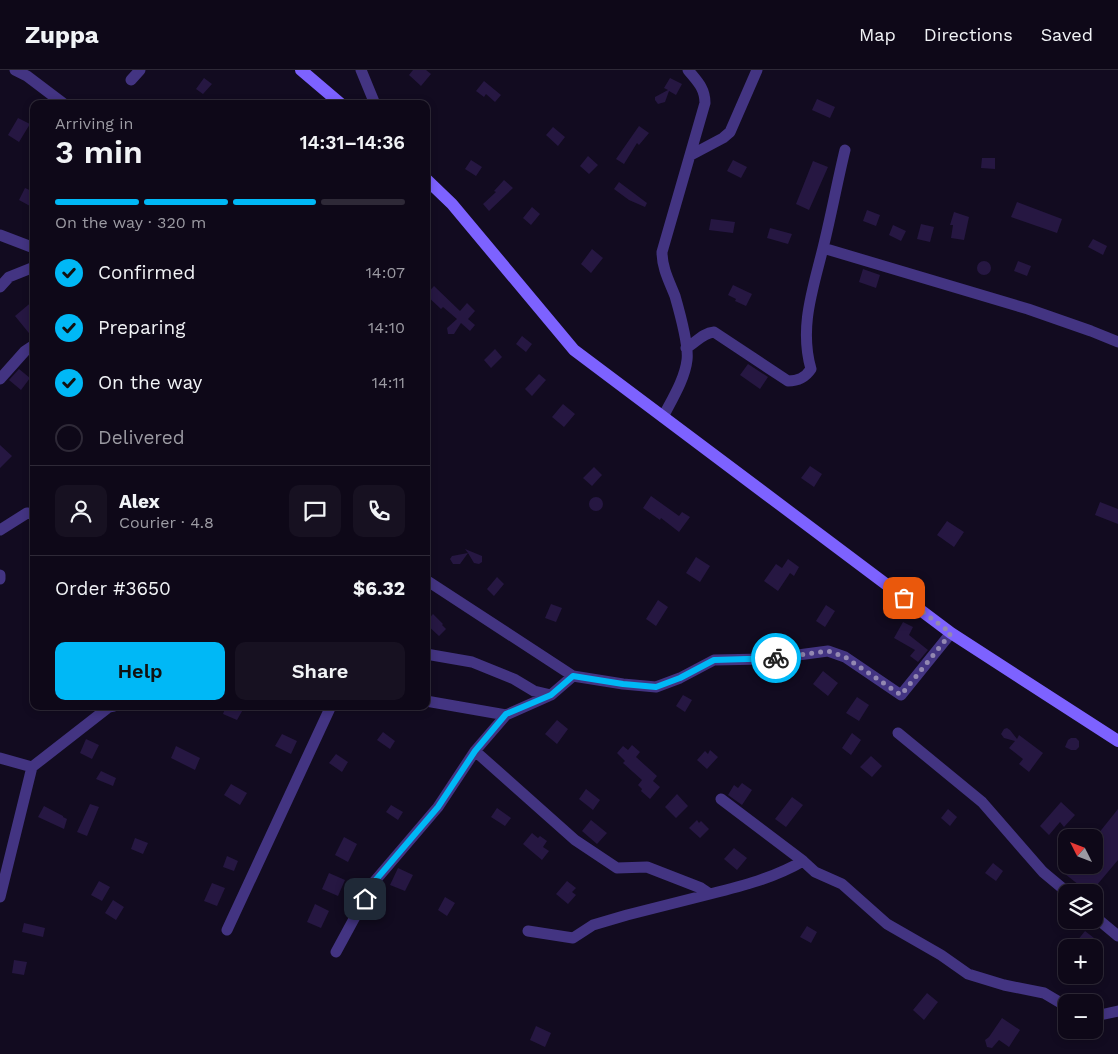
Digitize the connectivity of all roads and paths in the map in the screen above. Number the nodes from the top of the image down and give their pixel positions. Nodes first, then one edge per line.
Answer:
1 (15, 70) edge
2 (140, 70) edge
3 (301, 70) edge
4 (361, 70) edge
5 (688, 70) edge
6 (757, 70) edge
7 (131, 80) dead end
8 (59, 100) edge
9 (336, 100) edge
10 (373, 100) edge
11 (845, 150) dead end
12 (691, 155) junction
13 (430, 183) edge
14 (0, 235) edge
15 (30, 246) edge
16 (823, 248) junction
17 (30, 268) edge
18 (0, 288) edge
19 (1118, 342) edge
20 (30, 348) edge
21 (686, 348) junction
22 (0, 379) edge
23 (663, 417) junction
24 (30, 514) edge
25 (0, 530) edge
26 (430, 583) edge
27 (951, 633) junction
28 (430, 655) edge
29 (573, 676) junction
30 (551, 695) junction
31 (430, 702) edge
32 (105, 710) edge
33 (329, 710) edge
34 (506, 714) junction
35 (898, 733) dead end
36 (1118, 741) edge
37 (475, 751) junction
38 (0, 758) edge
39 (32, 767) junction
40 (721, 799) dead end
41 (803, 861) junction
42 (1058, 884) edge
43 (710, 894) junction
44 (0, 897) edge
45 (1103, 924) edge
46 (228, 930) dead end
47 (528, 931) dead end
48 (1118, 936) edge
49 (336, 952) dead end
50 (1058, 1001) edge
51 (1118, 1011) edge
52 (1103, 1014) edge

1 - 8 street
2 - 7 street
3 - 9 main road
4 - 10 street
5 - 12 street
6 - 12 street
11 - 16 street
12 - 21 street
13 - 23 main road
14 - 15 street
16 - 19 street
16 - 21 street
17 - 18 street
20 - 22 street
21 - 23 street
23 - 27 main road
24 - 25 street
26 - 29 street
27 - 29 street
27 - 36 main road
28 - 30 street
29 - 30 street
30 - 34 street
31 - 34 street
32 - 39 street
33 - 46 street
34 - 37 street
35 - 42 street
37 - 43 street
37 - 49 street
38 - 39 street
39 - 44 street
40 - 41 street
41 - 43 street
41 - 50 street
43 - 47 street
45 - 48 street
51 - 52 street

